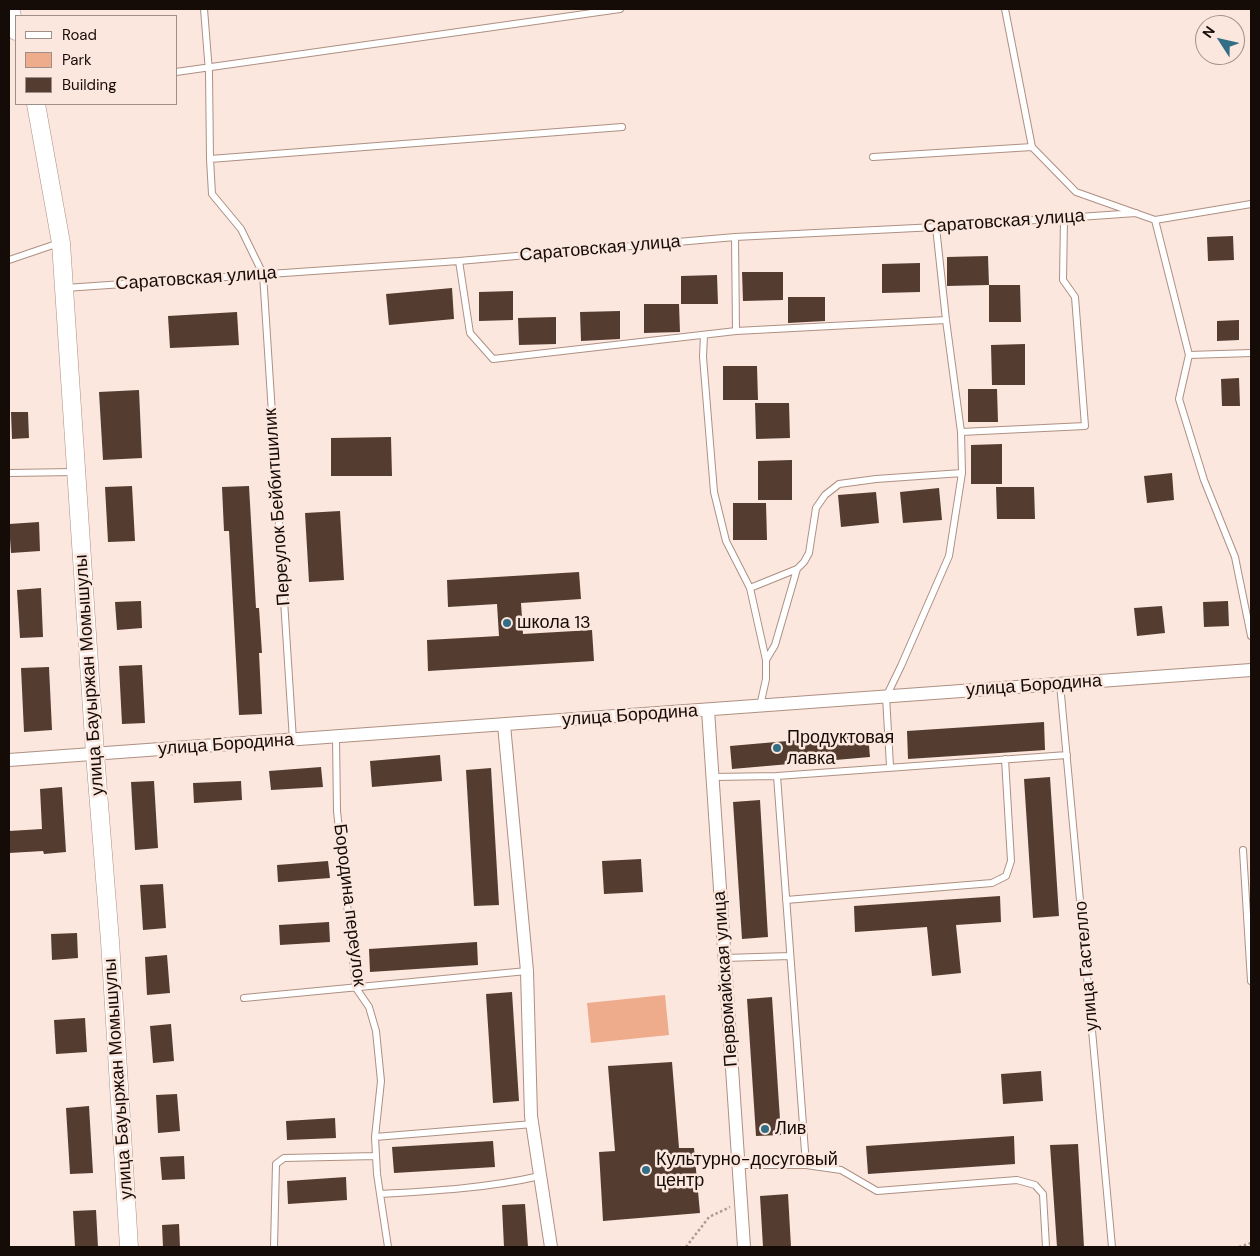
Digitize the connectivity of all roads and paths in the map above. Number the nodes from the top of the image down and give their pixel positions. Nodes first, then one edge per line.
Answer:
1 (10, 9) edge
2 (204, 9) edge
3 (620, 9) edge
4 (1005, 9) edge
5 (15, 27) edge
6 (208, 68) junction
7 (178, 72) edge
8 (36, 105) edge
9 (622, 127) dead end
10 (1032, 147) junction
11 (874, 157) dead end
12 (210, 159) junction
13 (1251, 204) edge
14 (1136, 214) junction
15 (1064, 219) junction
16 (1155, 220) junction
17 (936, 227) junction
18 (735, 237) junction
19 (60, 242) junction
20 (9, 260) edge
21 (459, 260) junction
22 (263, 274) junction
23 (64, 288) junction
24 (946, 320) junction
25 (736, 331) junction
26 (704, 335) junction
27 (1251, 353) edge
28 (1189, 355) junction
29 (962, 432) junction
30 (76, 472) junction
31 (9, 473) edge
32 (962, 473) junction
33 (797, 569) junction
34 (750, 588) junction
35 (1251, 636) edge
36 (766, 660) junction
37 (1251, 670) edge
38 (1060, 684) junction
39 (886, 697) junction
40 (760, 706) junction
41 (708, 710) junction
42 (504, 724) junction
43 (336, 737) junction
44 (293, 740) junction
45 (95, 754) junction
46 (1067, 755) junction
47 (1005, 759) junction
48 (9, 760) edge
49 (890, 766) junction
50 (777, 776) junction
51 (712, 777) junction
52 (1243, 850) dead end
53 (786, 900) junction
54 (790, 956) junction
55 (725, 958) junction
56 (527, 971) junction
57 (1251, 980) edge
58 (356, 988) junction
59 (244, 998) dead end
60 (533, 1124) junction
61 (375, 1137) junction
62 (376, 1156) junction
63 (739, 1165) junction
64 (806, 1165) junction
65 (540, 1176) junction
66 (380, 1194) junction
67 (740, 1202) junction
68 (1251, 1243) edge
69 (129, 1247) edge
70 (274, 1247) edge
71 (388, 1247) edge
72 (551, 1247) edge
73 (686, 1247) edge
74 (744, 1247) edge
75 (1046, 1247) edge
76 (1112, 1247) edge
77 (1239, 1247) edge

1 - 5 street
2 - 6 lane
3 - 6 lane
4 - 10 lane
6 - 7 lane
6 - 12 lane
8 - 19 street, улица Бауыржан Момышулы
9 - 12 lane
10 - 11 lane
10 - 14 lane
12 - 22 lane
13 - 16 lane
14 - 15 lane, Саратовская улица
14 - 16 lane
15 - 17 lane, Саратовская улица
15 - 29 lane
16 - 28 lane
17 - 18 lane, Саратовская улица
17 - 24 lane
18 - 21 lane, Саратовская улица
18 - 25 lane
19 - 20 lane
19 - 23 street, улица Бауыржан Момышулы
21 - 22 lane, Саратовская улица
21 - 26 lane
22 - 23 lane, Саратовская улица
22 - 44 lane, Переулок Бейбитшилик
23 - 30 street, улица Бауыржан Момышулы
24 - 25 lane
24 - 29 lane
25 - 26 lane
26 - 34 lane
27 - 28 lane
28 - 35 lane
29 - 32 lane
30 - 31 lane
30 - 45 street, улица Бауыржан Момышулы
32 - 33 lane
32 - 39 lane
33 - 34 lane
33 - 36 lane
34 - 36 lane
36 - 40 lane
37 - 38 street, улица Бородина
38 - 39 street, улица Бородина
38 - 46 lane, улица Гастелло
39 - 40 street, улица Бородина
39 - 49 lane
40 - 41 street, улица Бородина
41 - 42 street, улица Бородина
41 - 51 street, Первомайская улица
42 - 43 street, улица Бородина
42 - 56 street
43 - 44 street, улица Бородина
43 - 58 lane, Бородина переулок
44 - 45 street, улица Бородина
45 - 48 street, улица Бородина
45 - 69 street, улица Бауыржан Момышулы
46 - 47 lane
46 - 76 lane, улица Гастелло
47 - 49 lane
47 - 53 lane
49 - 50 lane
50 - 51 lane
50 - 53 lane
51 - 55 street, Первомайская улица
52 - 57 lane
53 - 54 lane
54 - 55 lane
54 - 64 lane
55 - 63 street, Первомайская улица
56 - 58 lane
56 - 60 street
58 - 59 lane
58 - 61 lane, Бородина переулок
60 - 61 lane
60 - 65 street
61 - 62 lane, Бородина переулок
62 - 66 lane, Бородина переулок
62 - 70 lane
63 - 64 lane
63 - 67 street, Первомайская улица
64 - 75 lane
65 - 66 lane
65 - 72 street
66 - 71 lane, Бородина переулок
67 - 73 path
67 - 74 street, Первомайская улица
68 - 77 path

